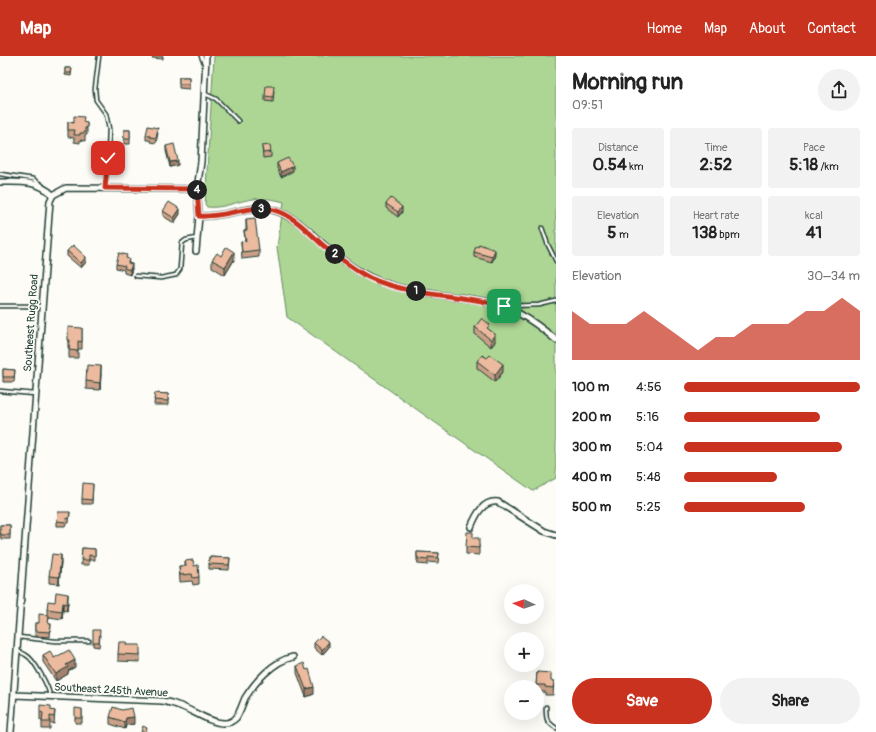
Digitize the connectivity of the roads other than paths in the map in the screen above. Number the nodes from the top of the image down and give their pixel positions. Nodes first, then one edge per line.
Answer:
1 (99, 56) edge
2 (201, 56) edge
3 (206, 56) edge
4 (206, 68) junction
5 (205, 94) junction
6 (238, 121) dead end
7 (0, 174) edge
8 (0, 182) edge
9 (46, 188) junction
10 (105, 188) junction
11 (197, 189) junction
12 (54, 194) junction
13 (199, 216) junction
14 (542, 228) dead end
15 (197, 237) junction
16 (196, 251) dead end
17 (556, 261) edge
18 (136, 276) dead end
19 (556, 301) edge
20 (0, 306) edge
21 (42, 306) junction
22 (505, 306) junction
23 (556, 340) edge
24 (0, 390) edge
25 (36, 394) junction
26 (470, 527) dead end
27 (556, 535) edge
28 (18, 637) junction
29 (89, 641) dead end
30 (17, 651) junction
31 (293, 657) dead end
32 (14, 695) junction
33 (50, 697) junction
34 (546, 707) dead end
35 (556, 728) edge
36 (11, 732) edge

1 - 10 lane
2 - 4 lane
3 - 4 street
4 - 5 street
5 - 6 lane
5 - 11 street
7 - 9 lane
8 - 9 street
9 - 12 street
10 - 11 street
10 - 12 street
11 - 13 street
12 - 21 street, Southeast Rugg Road
13 - 15 street
13 - 22 street
14 - 17 lane
15 - 16 street
15 - 18 lane
19 - 22 lane
20 - 21 lane
21 - 25 street, Southeast Rugg Road
22 - 23 street
24 - 25 lane
25 - 28 street, Southeast Rugg Road
26 - 27 street
28 - 29 lane
28 - 30 street, Southeast Rugg Road
30 - 32 street, Southeast Rugg Road
30 - 33 lane
31 - 33 street, Southeast 245th Avenue
32 - 33 street, Southeast 245th Avenue
32 - 36 street, Southeast Rugg Road
34 - 35 lane

